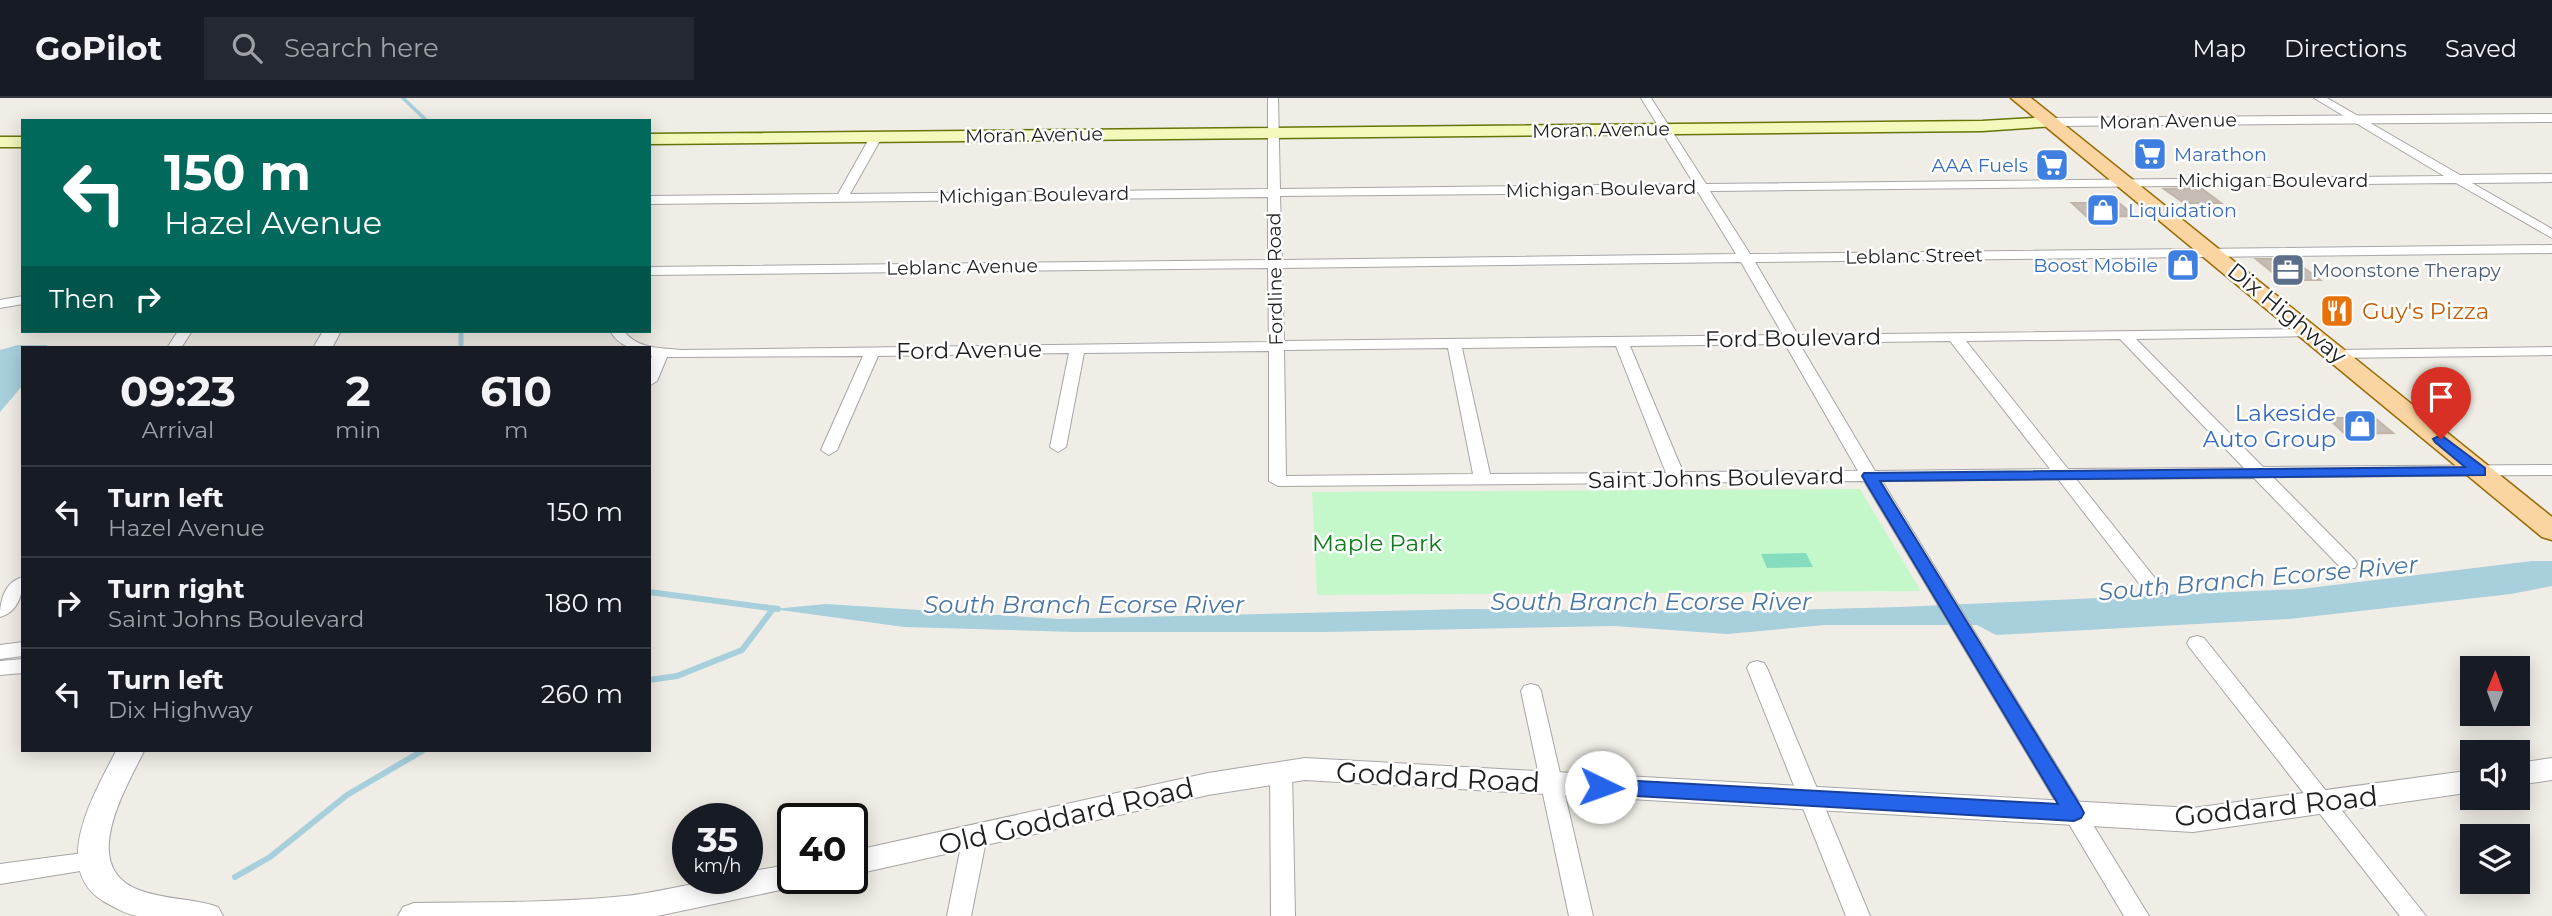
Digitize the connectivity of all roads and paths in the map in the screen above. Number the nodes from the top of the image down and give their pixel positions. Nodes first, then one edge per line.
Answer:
1 (1273, 98) edge
2 (1646, 98) edge
3 (2020, 98) edge
4 (2319, 98) edge
5 (2552, 118) edge
6 (2356, 119) junction
7 (2049, 122) junction
8 (1665, 129) junction
9 (1273, 133) junction
10 (876, 137) junction
11 (651, 139) edge
12 (0, 142) edge
13 (21, 142) edge
14 (2552, 178) edge
15 (2458, 179) junction
16 (2125, 183) junction
17 (1701, 188) junction
18 (1274, 192) junction
19 (842, 197) junction
20 (651, 200) edge
21 (2552, 234) edge
22 (2552, 249) edge
23 (2212, 252) junction
24 (1744, 258) junction
25 (1276, 263) junction
26 (651, 271) edge
27 (21, 300) edge
28 (0, 304) edge
29 (2310, 332) junction
30 (618, 333) edge
31 (2123, 334) junction
32 (1954, 336) junction
33 (1791, 338) junction
34 (1621, 341) junction
35 (1454, 343) junction
36 (1276, 345) junction
37 (635, 346) edge
38 (1078, 348) junction
39 (873, 351) junction
40 (2552, 351) edge
41 (655, 352) edge
42 (2336, 354) junction
43 (651, 371) edge
44 (1058, 446) dead end
45 (830, 450) dead end
46 (1276, 461) joint
47 (2552, 470) edge
48 (2480, 471) junction
49 (2260, 474) junction
50 (2063, 475) junction
51 (1869, 476) junction
52 (1677, 478) junction
53 (1483, 480) junction
54 (2552, 531) edge
55 (2348, 564) dead end
56 (21, 585) edge
57 (2155, 591) dead end
58 (0, 611) edge
59 (2197, 643) dead end
60 (21, 649) edge
61 (0, 652) edge
62 (21, 666) edge
63 (0, 668) edge
64 (1757, 668) dead end
65 (1531, 691) dead end
66 (130, 752) edge
67 (2552, 769) edge
68 (1281, 771) junction
69 (2530, 772) edge
70 (2460, 783) edge
71 (1552, 784) junction
72 (1811, 799) junction
73 (2324, 802) junction
74 (2074, 813) junction
75 (975, 836) junction
76 (868, 859) edge
77 (90, 861) junction
78 (0, 874) edge
79 (777, 879) edge
80 (626, 912) edge
81 (207, 916) edge
82 (414, 916) edge
83 (959, 916) edge
84 (1283, 916) edge
85 (1581, 916) edge
86 (1858, 916) edge
87 (2137, 916) edge
88 (2414, 916) edge

1 - 9 street, Fordline Road
2 - 8 street
3 - 7 main road, Dix Highway
4 - 6 street
5 - 6 street, Moran Avenue
6 - 7 street, Moran Avenue
6 - 15 street
7 - 8 main road, Moran Avenue
7 - 16 main road, Dix Highway
8 - 9 main road, Moran Avenue
8 - 17 street
9 - 10 main road, Moran Avenue
9 - 18 street, Fordline Road
10 - 11 main road, Moran Avenue
10 - 19 street
12 - 13 main road
14 - 15 street, Michigan Boulevard
15 - 16 street, Michigan Boulevard
15 - 21 street
16 - 17 street, Michigan Boulevard
16 - 23 main road, Dix Highway
17 - 18 street, Michigan Boulevard
17 - 24 street
18 - 19 street, Michigan Boulevard
18 - 25 street, Fordline Road
19 - 20 street, Michigan Boulevard
22 - 23 street, Leblanc Street
23 - 24 street, Leblanc Street
23 - 29 main road, Dix Highway
24 - 25 street, Leblanc Street
24 - 33 street
25 - 26 street, Leblanc Avenue
25 - 36 street, Fordline Road
27 - 28 street
29 - 31 street, Ford Boulevard
29 - 42 main road, Dix Highway
30 - 37 street
31 - 32 street, Ford Boulevard
31 - 49 street
32 - 33 street, Ford Boulevard
32 - 50 street
33 - 34 street, Ford Boulevard
33 - 51 street
34 - 35 street, Ford Boulevard
34 - 52 street
35 - 36 street, Ford Boulevard
35 - 53 street
36 - 38 street, Ford Avenue
36 - 46 street, Fordline Road
38 - 39 street, Ford Avenue
38 - 44 street
39 - 41 street, Ford Avenue
39 - 45 street
40 - 42 street
41 - 43 street
42 - 48 main road, Dix Highway
46 - 53 street, Saint Johns Boulevard
47 - 48 street, Saint Johns Boulevard
48 - 49 street, Saint Johns Boulevard
48 - 54 main road, Dix Highway
49 - 50 street, Saint Johns Boulevard
49 - 55 street
50 - 51 street, Saint Johns Boulevard
50 - 57 street
51 - 52 street, Saint Johns Boulevard
51 - 74 street
52 - 53 street, Saint Johns Boulevard
56 - 58 street
59 - 73 street
60 - 61 street
62 - 63 street
64 - 72 street
65 - 71 street
66 - 77 street
67 - 69 street
68 - 71 street, Goddard Road
68 - 75 street, Old Goddard Road
68 - 84 street
70 - 73 street, Goddard Road
71 - 72 street, Goddard Road
71 - 85 street
72 - 74 street, Goddard Road
72 - 86 street
73 - 74 street, Goddard Road
73 - 88 street
74 - 87 street
75 - 76 street, Old Goddard Road
75 - 83 street
77 - 78 street
77 - 81 street
79 - 80 street
80 - 82 street

